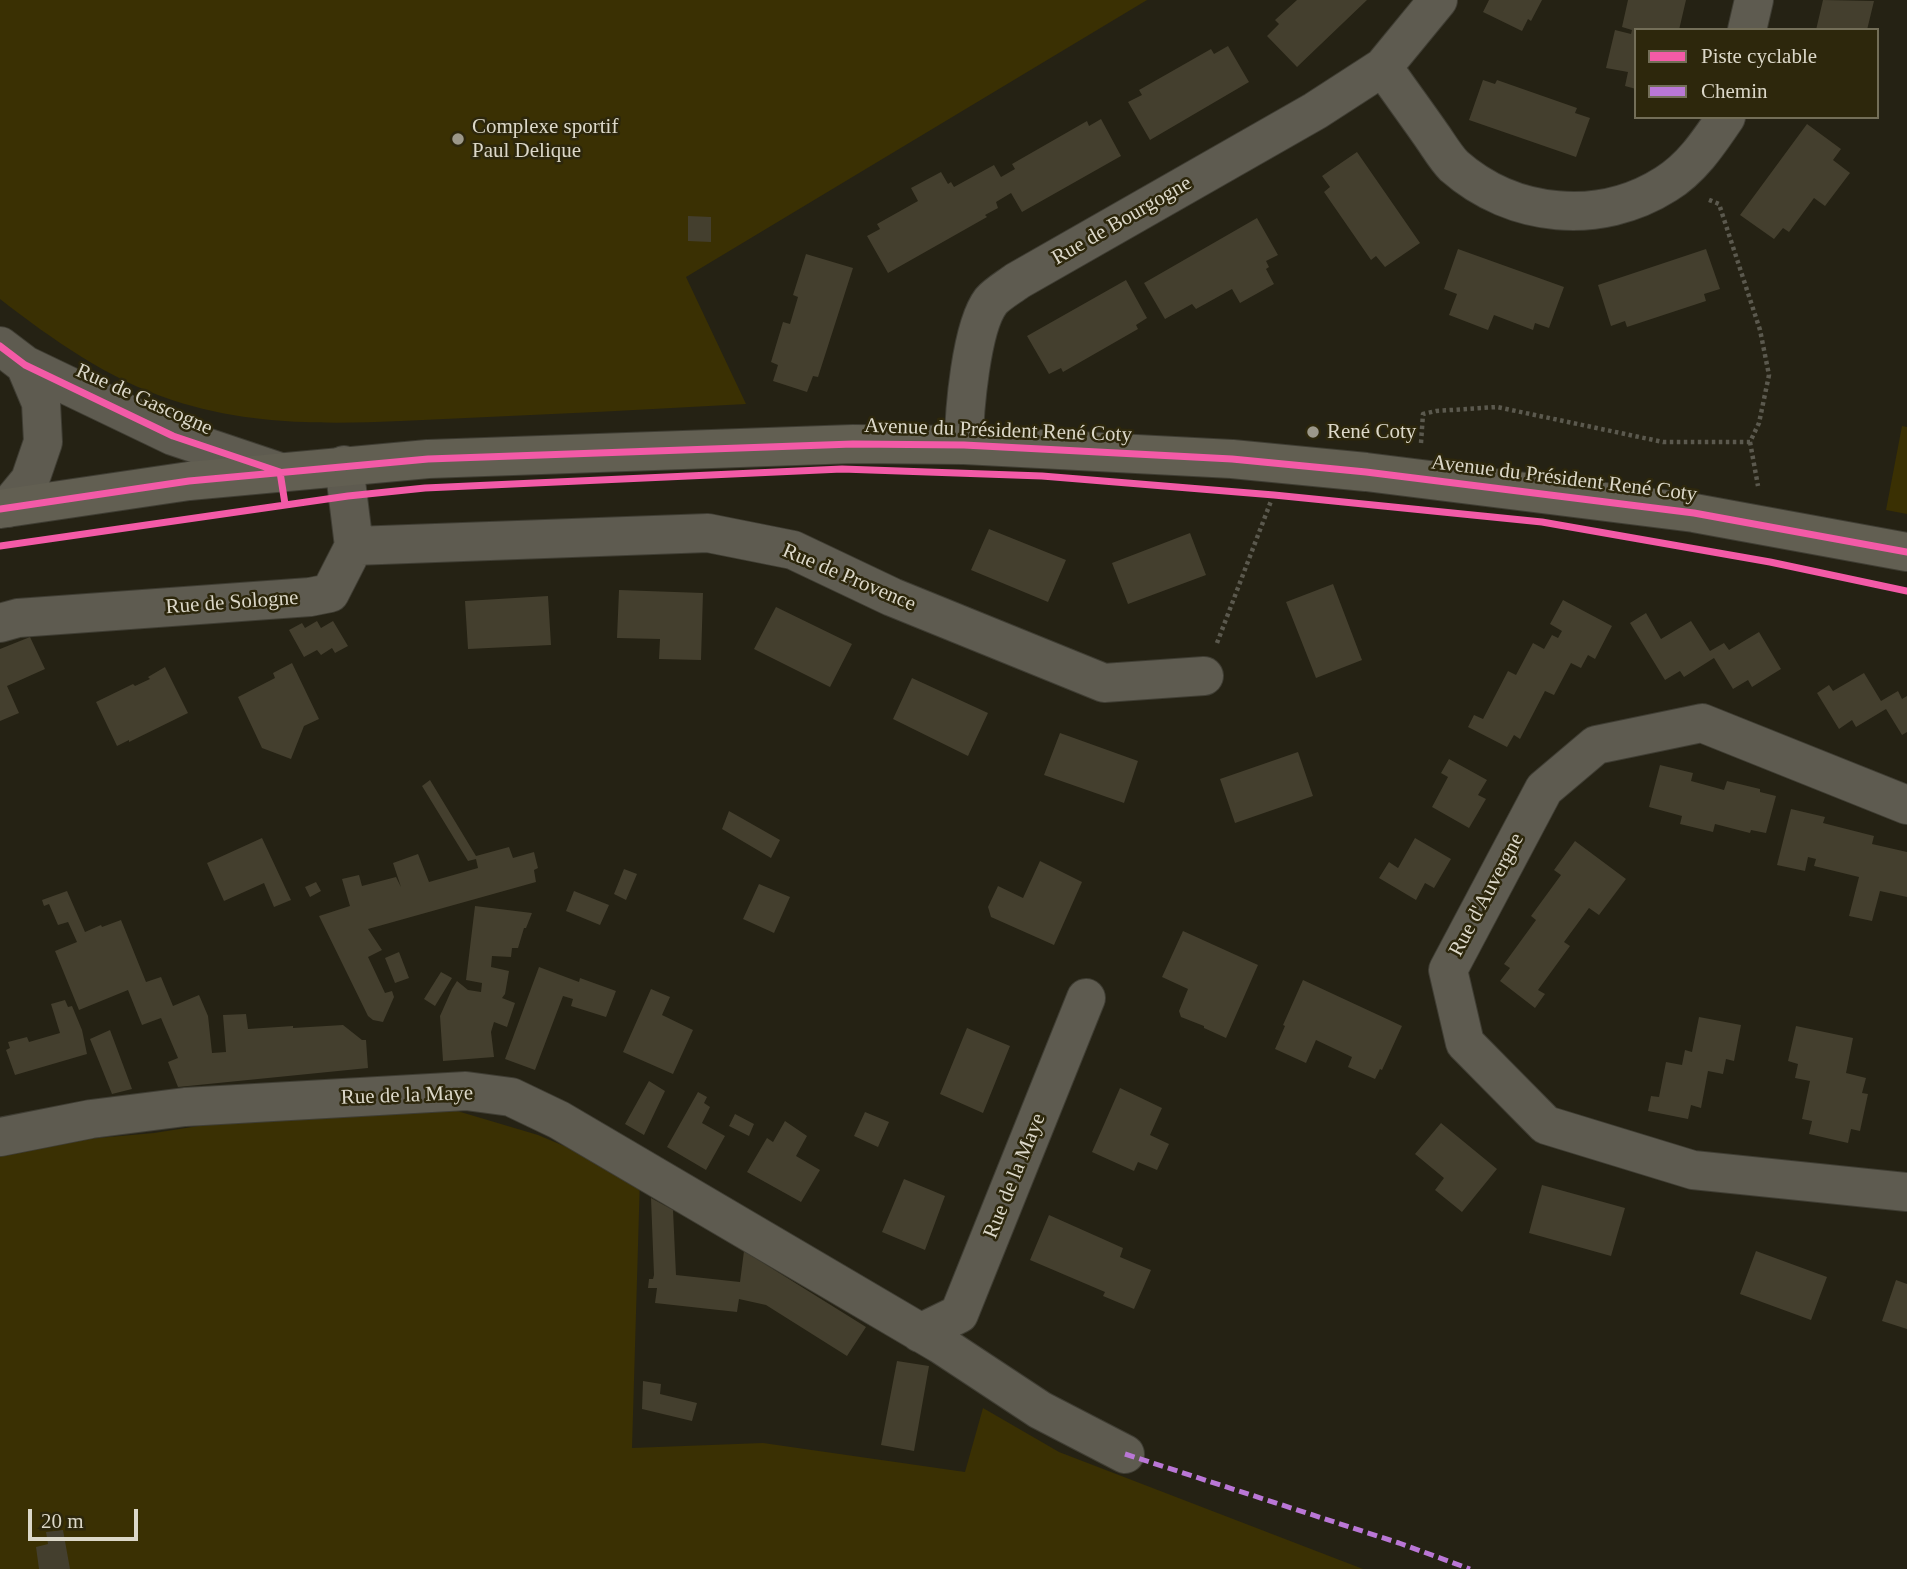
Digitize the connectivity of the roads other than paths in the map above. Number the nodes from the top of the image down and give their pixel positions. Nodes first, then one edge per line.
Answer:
1 (1438, 0) edge
2 (1754, 0) edge
3 (1747, 28) edge
4 (1382, 67) junction
5 (1725, 119) edge
6 (13, 355) edge
7 (964, 445) junction
8 (344, 465) junction
9 (280, 472) junction
10 (3, 508) edge
11 (355, 546) junction
12 (1907, 552) edge
13 (0, 623) edge
14 (1204, 676) road end
15 (1907, 805) edge
16 (1086, 998) dead end
17 (0, 1137) edge
18 (1907, 1192) edge
19 (920, 1333) junction
20 (1125, 1454) dead end

1 - 4 street, Rue de Bourgogne
2 - 3 street
4 - 5 street
4 - 7 street, Rue de Bourgogne
6 - 9 street, Rue de Gascogne
6 - 10 street, Rue de Gascogne
7 - 8 street, Avenue du Président René Coty
7 - 12 street, Avenue du Président René Coty
8 - 9 street, Avenue du Président René Coty
8 - 11 street
9 - 10 street, Avenue du Président René Coty
11 - 13 street, Rue de Sologne
11 - 14 street, Rue de Provence
15 - 18 street, Rue d'Auvergne
16 - 19 street, Rue de la Maye
17 - 19 street, Rue de la Maye
19 - 20 street, Rue de la Maye

